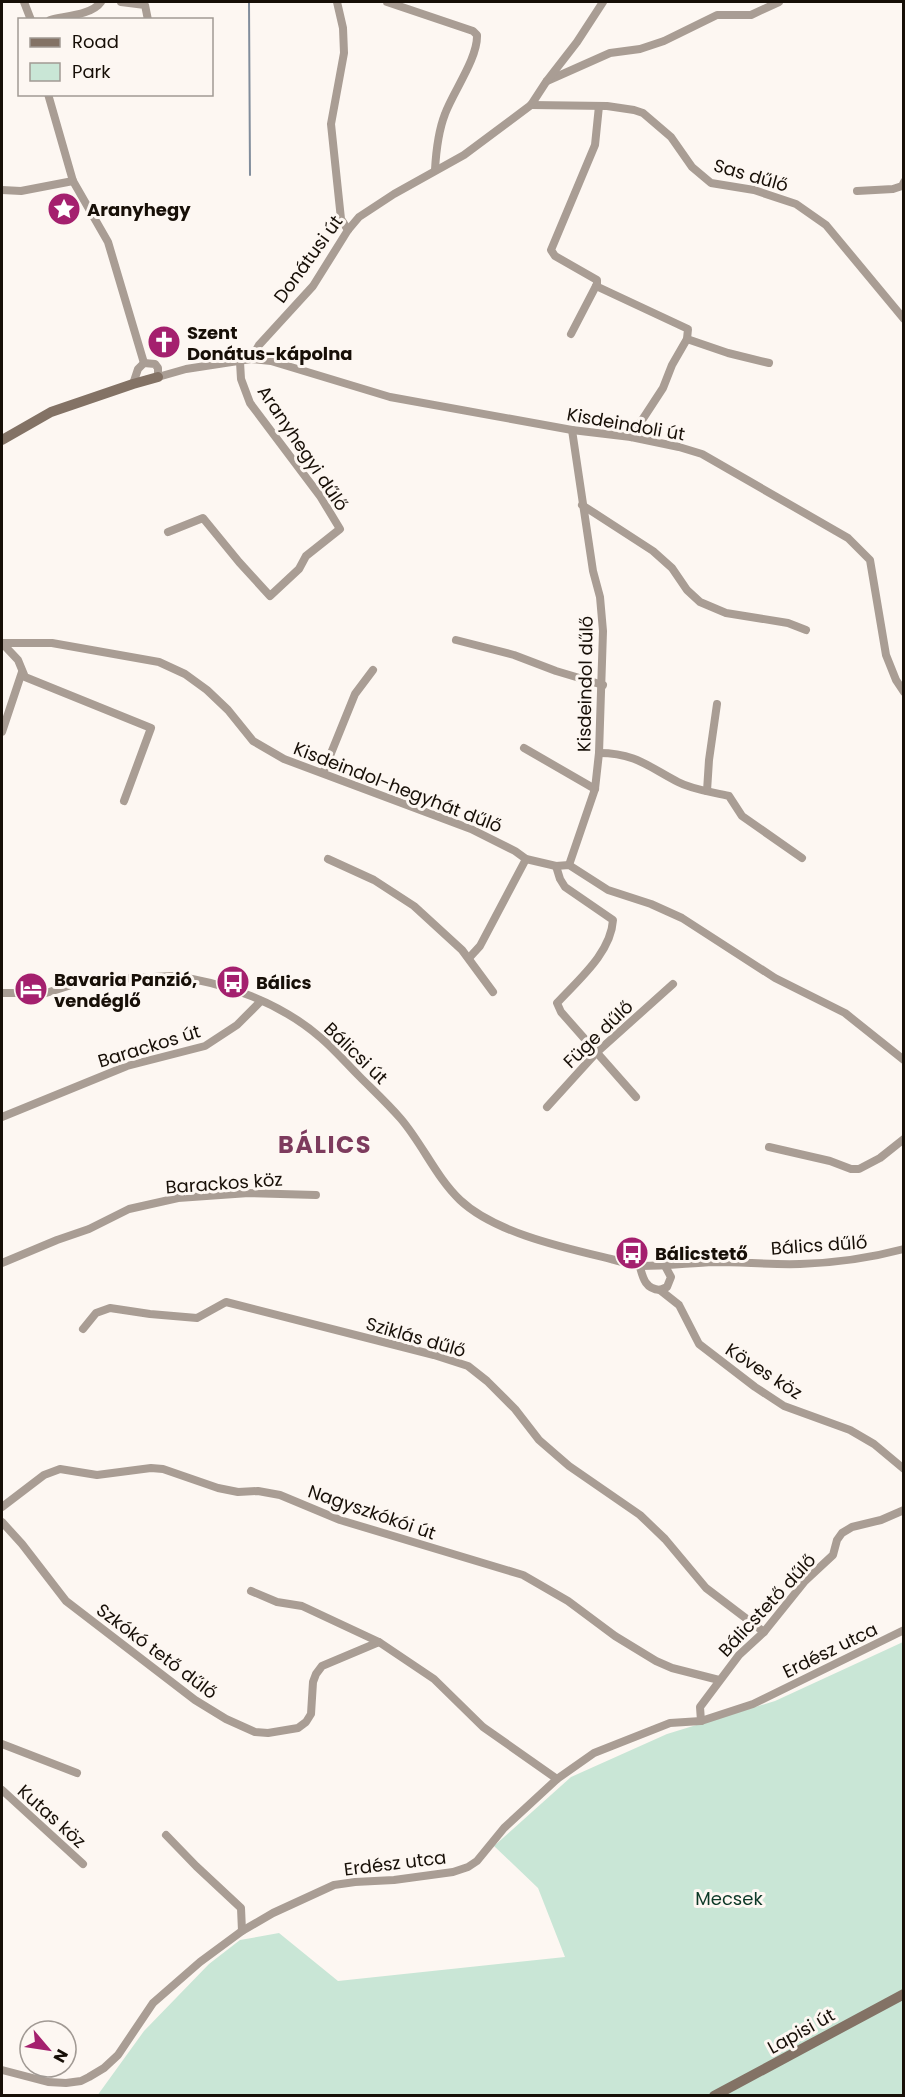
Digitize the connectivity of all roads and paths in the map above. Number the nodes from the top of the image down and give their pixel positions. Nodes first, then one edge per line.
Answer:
1 (24, 2) edge
2 (101, 2) edge
3 (121, 2) edge
4 (337, 2) edge
5 (387, 2) edge
6 (603, 2) edge
7 (779, 2) edge
8 (30, 18) edge
9 (58, 18) edge
10 (148, 18) edge
11 (546, 82) junction
12 (49, 96) edge
13 (531, 105) junction
14 (599, 106) junction
15 (435, 170) junction
16 (73, 181) junction
17 (903, 182) edge
18 (2, 190) edge
19 (857, 191) dead end
20 (348, 230) junction
21 (596, 286) junction
22 (903, 319) edge
23 (572, 334) dead end
24 (687, 339) junction
25 (250, 359) junction
26 (240, 362) junction
27 (144, 363) junction
28 (769, 363) dead end
29 (158, 377) junction
30 (133, 384) junction
31 (572, 430) junction
32 (631, 437) junction
33 (2, 440) edge
34 (582, 505) junction
35 (168, 532) dead end
36 (806, 630) dead end
37 (456, 640) dead end
38 (2, 643) edge
39 (373, 670) dead end
40 (22, 672) junction
41 (603, 685) junction
42 (903, 692) edge
43 (717, 704) dead end
44 (2, 732) edge
45 (524, 748) dead end
46 (599, 753) junction
47 (323, 773) junction
48 (595, 789) junction
49 (707, 791) junction
50 (124, 801) dead end
51 (802, 858) dead end
52 (328, 859) dead end
53 (526, 859) junction
54 (569, 865) junction
55 (556, 866) junction
56 (469, 958) junction
57 (673, 984) dead end
58 (493, 992) dead end
59 (2, 993) edge
60 (261, 1001) junction
61 (596, 1053) junction
62 (903, 1060) edge
63 (636, 1097) dead end
64 (547, 1107) dead end
65 (2, 1117) edge
66 (903, 1139) edge
67 (769, 1147) dead end
68 (316, 1195) dead end
69 (903, 1249) edge
70 (2, 1263) edge
71 (664, 1264) junction
72 (640, 1267) junction
73 (660, 1290) junction
74 (83, 1329) dead end
75 (903, 1469) edge
76 (2, 1507) edge
77 (903, 1510) edge
78 (2, 1522) edge
79 (251, 1591) dead end
80 (903, 1630) edge
81 (764, 1632) junction
82 (379, 1642) junction
83 (719, 1680) junction
84 (701, 1721) junction
85 (2, 1744) edge
86 (77, 1773) dead end
87 (557, 1779) junction
88 (2, 1790) edge
89 (166, 1835) dead end
90 (83, 1864) dead end
91 (242, 1931) junction
92 (903, 1994) edge
93 (2, 2070) edge
94 (714, 2096) edge

1 - 8 street
2 - 9 street
3 - 10 street
4 - 20 street
5 - 15 street
6 - 11 street
7 - 11 street
11 - 13 street
12 - 16 street
13 - 14 street, Sas dűlő
13 - 15 street, Donátusi út
14 - 21 street
14 - 22 street, Sas dűlő
15 - 20 street, Donátusi út
16 - 18 street
16 - 27 street
17 - 19 street
20 - 25 street, Donátusi út
21 - 23 street
21 - 24 street
24 - 28 street
24 - 32 street
25 - 26 street
25 - 31 street, Kisdeindoli út
26 - 29 street
26 - 35 street, Aranyhegyi dűlő
27 - 29 street
27 - 30 street
29 - 30 street
30 - 33 street
31 - 32 street, Kisdeindoli út
31 - 34 street, Kisdeindol dűlő
32 - 42 street, Kisdeindoli út
34 - 36 street
34 - 41 street, Kisdeindol dűlő
37 - 41 street
38 - 40 street
38 - 47 street, Kisdeindol-hegyhát dűlő
39 - 47 street
40 - 44 street
40 - 50 street
41 - 46 street, Kisdeindol dűlő
43 - 49 street
45 - 48 street
46 - 48 street, Kisdeindol dűlő
46 - 49 street
47 - 53 street, Kisdeindol-hegyhát dűlő
48 - 54 street, Kisdeindol dűlő
49 - 51 street
52 - 56 street
53 - 55 street, Kisdeindol-hegyhát dűlő
53 - 56 street
54 - 55 street, Kisdeindol-hegyhát dűlő
54 - 62 street
55 - 61 street
56 - 58 street
57 - 61 street, Füge dűlő
59 - 60 street, Bálicsi út
60 - 65 street, Barackos út
60 - 72 street, Bálicsi út
61 - 63 street
61 - 64 street, Füge dűlő
66 - 67 street
68 - 70 street, Barackos köz
69 - 71 street, Bálics dűlő
71 - 72 street, Bálicsi út
71 - 73 street
72 - 73 street
73 - 75 street, Köves köz
74 - 81 street, Sziklás dűlő
76 - 83 street, Nagyszkókói út
77 - 81 street, Bálicstető dűlő
78 - 82 street, Szkókó tető dűlő
79 - 82 street
80 - 84 street, Erdész utca
81 - 83 street, Bálicstető dűlő
82 - 87 street
83 - 84 street, Bálicstető dűlő
84 - 87 street, Erdész utca
85 - 86 street, Kutas köz
87 - 91 street, Erdész utca
88 - 90 street, Kutas köz
89 - 91 street
91 - 93 street, Erdész utca
92 - 94 street, Lapisi út

